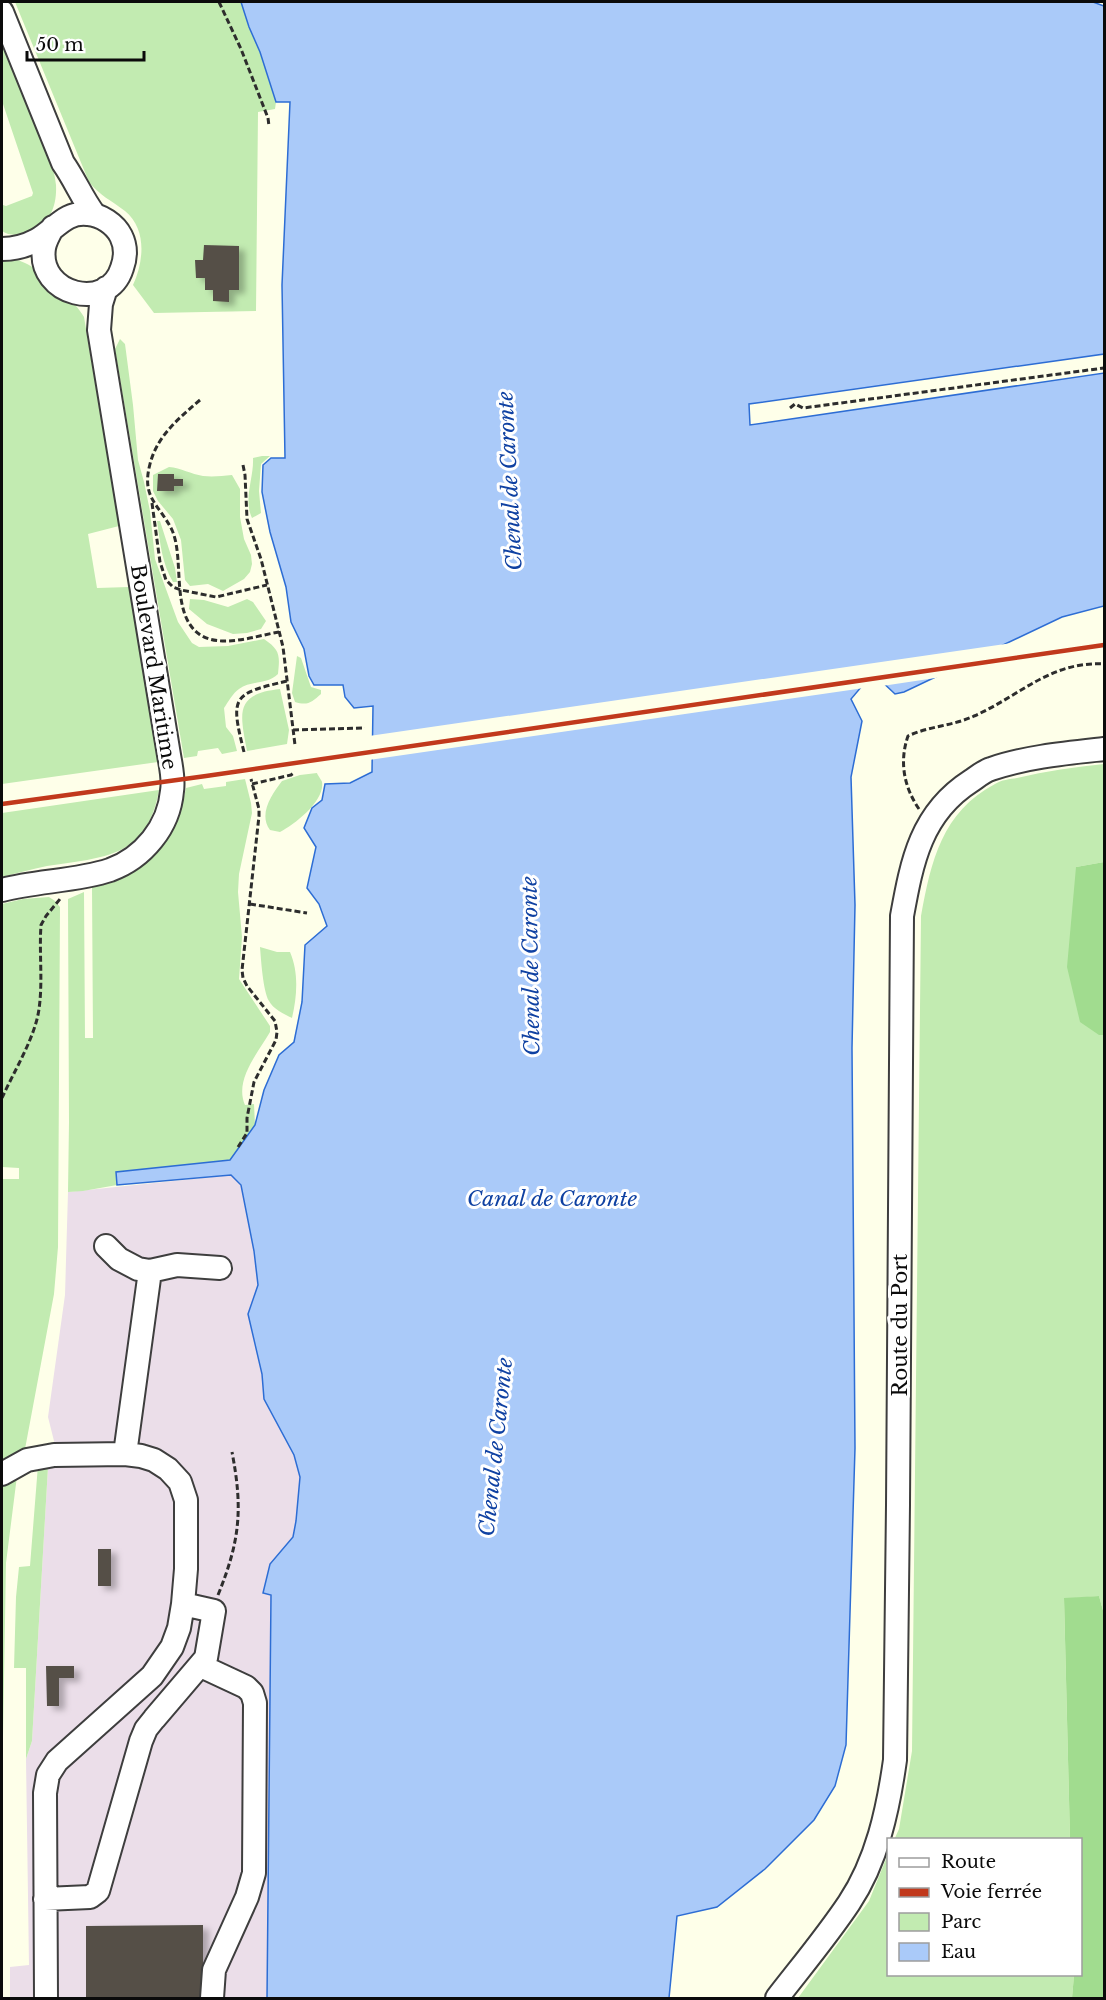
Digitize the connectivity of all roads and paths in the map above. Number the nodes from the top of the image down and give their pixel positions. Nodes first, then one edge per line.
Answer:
1 (219, 2) edge
2 (2, 12) edge
3 (269, 126) dead end
4 (63, 163) junction
5 (94, 214) junction
6 (59, 223) junction
7 (5, 249) edge
8 (45, 267) junction
9 (106, 288) junction
10 (72, 294) junction
11 (99, 330) junction
12 (1104, 368) edge
13 (200, 400) dead end
14 (790, 408) dead end
15 (243, 465) dead end
16 (152, 501) junction
17 (267, 585) junction
18 (181, 590) junction
19 (279, 632) junction
20 (1104, 664) edge
21 (287, 681) junction
22 (365, 728) dead end
23 (293, 730) junction
24 (295, 745) dead end
25 (1104, 748) edge
26 (244, 752) dead end
27 (295, 772) dead end
28 (251, 779) dead end
29 (252, 784) junction
30 (931, 822) junction
31 (62, 879) junction
32 (2, 890) edge
33 (250, 904) junction
34 (307, 913) dead end
35 (2, 1098) edge
36 (238, 1147) dead end
37 (106, 1246) dead end
38 (220, 1268) dead end
39 (150, 1270) junction
40 (232, 1452) dead end
41 (125, 1454) junction
42 (2, 1474) edge
43 (183, 1604) junction
44 (214, 1611) junction
45 (201, 1666) junction
46 (45, 1899) junction
47 (46, 1998) edge
48 (212, 1998) edge
49 (777, 1998) edge

1 - 3 path
2 - 4 street
4 - 5 street
4 - 6 street
5 - 6 street
5 - 9 street
6 - 7 street
6 - 8 street
7 - 8 street
8 - 10 street
9 - 10 street
9 - 11 street, Boulevard Maritime
10 - 11 street, Boulevard Maritime
11 - 31 street, Boulevard Maritime
12 - 14 path
13 - 16 path
15 - 17 path
16 - 18 path
16 - 18 path
17 - 18 path
17 - 19 path
18 - 19 path
19 - 21 path
20 - 30 path
21 - 23 path
21 - 26 path
22 - 23 path
23 - 24 path
25 - 30 street, Route du Port
27 - 29 path
28 - 29 path
29 - 33 path
30 - 49 street, Route du Port
31 - 32 street, Boulevard Maritime
31 - 35 path
33 - 34 path
33 - 36 path
37 - 39 street
38 - 39 street
39 - 41 street
40 - 44 path
41 - 42 street
41 - 43 street
43 - 44 street
43 - 46 street
44 - 45 street
45 - 46 street
45 - 48 street
46 - 47 street

